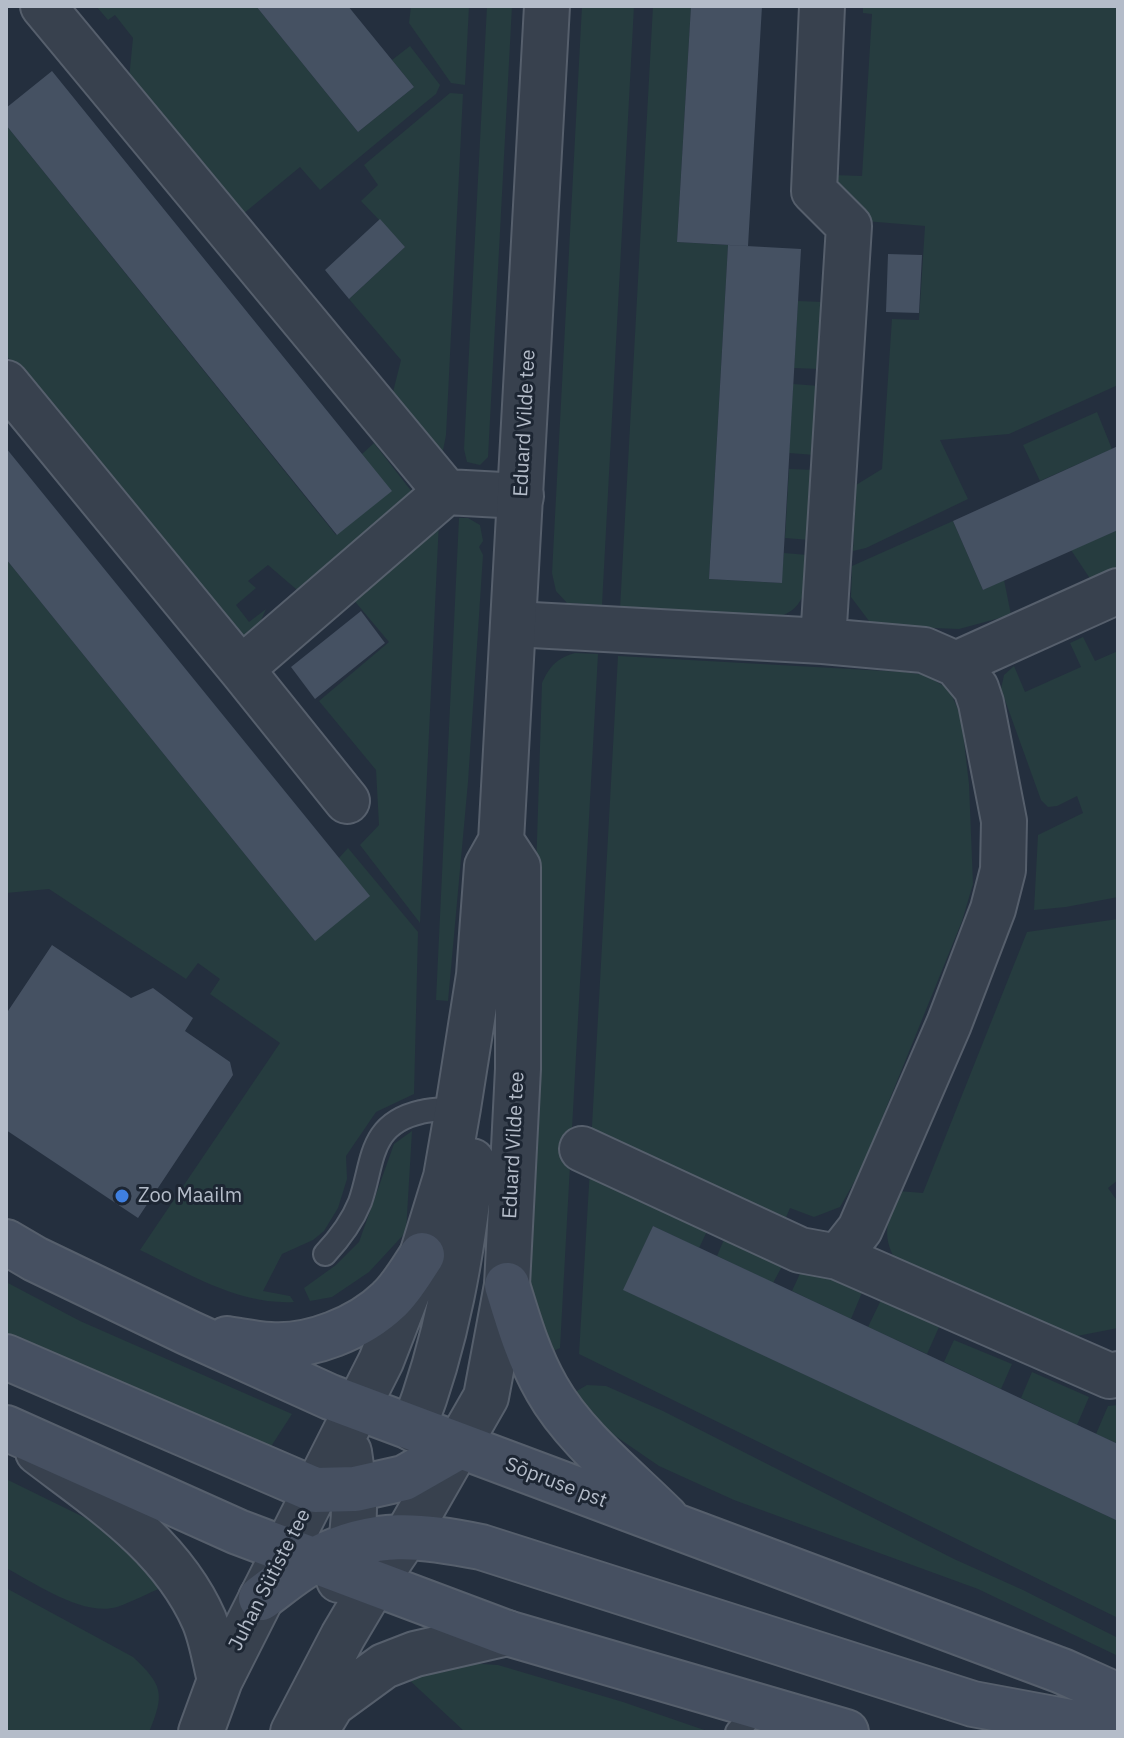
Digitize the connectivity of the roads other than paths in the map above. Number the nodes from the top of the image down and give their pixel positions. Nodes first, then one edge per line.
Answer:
1 (43, 6) edge
2 (547, 6) edge
3 (822, 6) edge
4 (6, 383) edge
5 (446, 492) junction
6 (521, 496) junction
7 (1118, 591) edge
8 (514, 624) junction
9 (823, 641) junction
10 (956, 664) junction
11 (241, 669) junction
12 (347, 801) dead end
13 (501, 841) junction
14 (479, 975) junction
15 (458, 1108) junction
16 (582, 1149) dead end
17 (6, 1242) edge
18 (325, 1254) dead end
19 (422, 1255) junction
20 (838, 1257) junction
21 (507, 1285) junction
22 (189, 1333) junction
23 (6, 1357) edge
24 (1118, 1374) edge
25 (344, 1412) junction
26 (413, 1429) junction
27 (11, 1431) edge
28 (460, 1446) junction
29 (404, 1478) junction
30 (335, 1490) junction
31 (676, 1528) junction
32 (407, 1535) junction
33 (334, 1561) junction
34 (261, 1598) joint
35 (465, 1616) junction
36 (507, 1633) junction
37 (220, 1680) junction
38 (1118, 1696) edge
39 (748, 1720) edge
40 (1118, 1731) edge
41 (201, 1732) edge
42 (269, 1732) edge
43 (293, 1732) edge
44 (315, 1732) edge
45 (846, 1732) edge

1 - 5 street
2 - 6 street, Eduard Vilde tee
3 - 9 street
4 - 11 street
5 - 6 street
5 - 11 street
6 - 8 street, Eduard Vilde tee
7 - 10 street
8 - 9 street
8 - 13 street, Eduard Vilde tee
9 - 10 street
10 - 20 street
11 - 12 street
13 - 14 street, Eduard Vilde tee
13 - 21 street, Eduard Vilde tee
14 - 15 street, Eduard Vilde tee
14 - 26 street
15 - 18 lane
15 - 19 street, Eduard Vilde tee
16 - 20 street
17 - 22 main road, Sõpruse pst
19 - 22 main road
19 - 25 street, Eduard Vilde tee
20 - 24 street
21 - 28 street, Eduard Vilde tee
21 - 31 main road
22 - 25 main road, Sõpruse pst
23 - 30 main road
25 - 26 main road, Sõpruse pst
25 - 30 street
26 - 28 main road, Sõpruse pst
26 - 29 main road
27 - 33 main road
27 - 37 street
28 - 29 main road
28 - 31 main road, Sõpruse pst
28 - 32 street, Eduard Vilde tee
29 - 30 main road
29 - 32 main road
30 - 33 street
30 - 33 street, Juhan Sütiste tee
31 - 38 main road, Sõpruse pst
32 - 33 street, Eduard Vilde tee
32 - 35 main road
32 - 40 main road
33 - 34 main road
33 - 35 main road
33 - 42 street
33 - 43 street, Juhan Sütiste tee
34 - 37 street, Juhan Sütiste tee
35 - 36 main road
36 - 39 main road
36 - 44 street
37 - 41 street, Juhan Sütiste tee
39 - 45 main road

